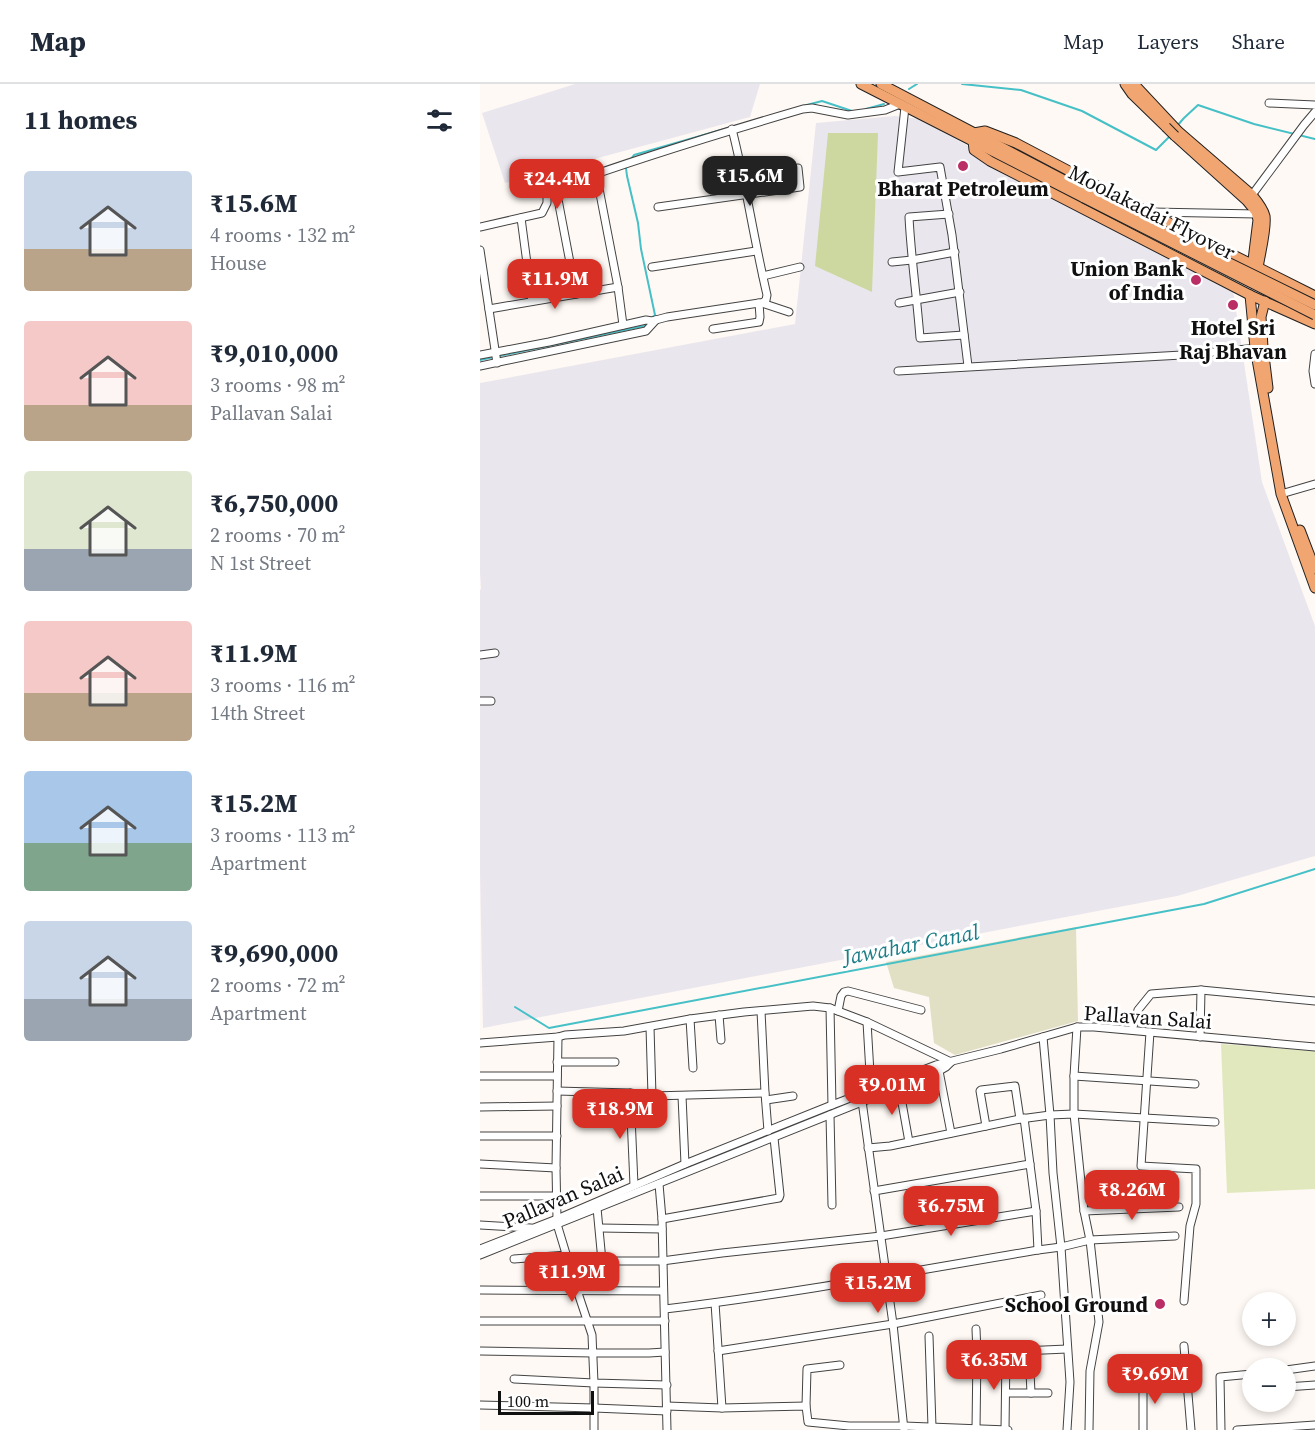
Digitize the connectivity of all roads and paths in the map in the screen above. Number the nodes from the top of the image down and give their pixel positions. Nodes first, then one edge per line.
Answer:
1 (881, 84) edge
2 (1125, 84) edge
3 (1134, 84) edge
4 (865, 86) edge
5 (902, 103) junction
6 (1269, 104) dead end
7 (1315, 105) edge
8 (1315, 112) edge
9 (1168, 125) junction
10 (732, 129) junction
11 (1177, 134) junction
12 (973, 137) junction
13 (798, 168) dead end
14 (596, 174) junction
15 (556, 189) junction
16 (745, 195) junction
17 (1086, 195) junction
18 (1252, 195) junction
19 (658, 207) dead end
20 (1147, 212) junction
21 (950, 214) junction
22 (1257, 214) junction
23 (521, 218) junction
24 (480, 227) edge
25 (1222, 249) junction
26 (480, 250) edge
27 (756, 251) junction
28 (955, 252) junction
29 (912, 260) junction
30 (892, 262) dead end
31 (1255, 266) junction
32 (652, 267) dead end
33 (800, 267) dead end
34 (482, 268) edge
35 (1210, 274) junction
36 (763, 276) junction
37 (618, 287) junction
38 (960, 292) junction
39 (576, 294) junction
40 (1250, 295) junction
41 (1315, 296) edge
42 (917, 299) junction
43 (484, 301) edge
44 (532, 301) junction
45 (1265, 302) junction
46 (761, 303) junction
47 (899, 303) dead end
48 (1315, 305) edge
49 (489, 309) junction
50 (789, 312) dead end
51 (1313, 319) edge
52 (651, 320) junction
53 (623, 325) junction
54 (713, 329) dead end
55 (964, 335) junction
56 (1259, 347) junction
57 (1315, 354) edge
58 (480, 355) edge
59 (497, 357) junction
60 (480, 366) edge
61 (968, 366) junction
62 (898, 371) dead end
63 (1315, 384) edge
64 (1315, 484) edge
65 (1284, 493) junction
66 (1315, 569) edge
67 (1315, 588) edge
68 (495, 654) dead end
69 (480, 655) edge
70 (491, 700) dead end
71 (480, 701) edge
72 (1201, 990) junction
73 (1315, 1001) edge
74 (830, 1008) junction
75 (921, 1010) dead end
76 (761, 1011) junction
77 (838, 1011) junction
78 (719, 1015) junction
79 (690, 1019) junction
80 (867, 1022) junction
81 (650, 1027) junction
82 (1077, 1027) junction
83 (1132, 1030) junction
84 (1150, 1032) junction
85 (1200, 1036) junction
86 (558, 1037) junction
87 (1043, 1037) junction
88 (1315, 1039) edge
89 (721, 1040) dead end
90 (480, 1043) edge
91 (1315, 1047) edge
92 (557, 1062) junction
93 (615, 1062) dead end
94 (951, 1062) junction
95 (693, 1068) dead end
96 (939, 1071) junction
97 (557, 1076) junction
98 (1074, 1076) junction
99 (480, 1077) edge
100 (1146, 1081) junction
101 (1195, 1084) dead end
102 (899, 1086) junction
103 (871, 1090) junction
104 (557, 1091) junction
105 (630, 1093) junction
106 (652, 1096) junction
107 (682, 1096) junction
108 (765, 1096) junction
109 (793, 1096) dead end
110 (862, 1101) junction
111 (832, 1105) junction
112 (557, 1106) junction
113 (480, 1107) edge
114 (1050, 1114) junction
115 (1074, 1114) junction
116 (830, 1115) junction
117 (1022, 1118) junction
118 (1143, 1119) junction
119 (656, 1122) dead end
120 (1215, 1122) dead end
121 (631, 1123) junction
122 (986, 1126) junction
123 (768, 1131) junction
124 (951, 1133) junction
125 (480, 1136) edge
126 (557, 1136) junction
127 (774, 1138) junction
128 (909, 1142) junction
129 (868, 1148) junction
130 (480, 1164) edge
131 (685, 1164) junction
132 (1030, 1164) junction
133 (556, 1168) junction
134 (659, 1184) junction
135 (634, 1185) junction
136 (874, 1191) junction
137 (557, 1196) junction
138 (480, 1197) edge
139 (832, 1205) dead end
140 (1179, 1207) dead end
141 (597, 1208) junction
142 (1036, 1211) junction
143 (1084, 1211) junction
144 (662, 1219) junction
145 (557, 1222) junction
146 (480, 1225) edge
147 (534, 1228) junction
148 (600, 1228) junction
149 (662, 1229) junction
150 (881, 1236) junction
151 (1175, 1236) dead end
152 (1090, 1240) junction
153 (1061, 1247) junction
154 (480, 1250) edge
155 (1038, 1250) junction
156 (480, 1255) edge
157 (514, 1258) dead end
158 (568, 1258) junction
159 (602, 1261) junction
160 (662, 1261) junction
161 (886, 1276) junction
162 (480, 1290) edge
163 (577, 1290) junction
164 (663, 1291) junction
165 (1041, 1295) dead end
166 (1184, 1300) dead end
167 (715, 1303) junction
168 (665, 1309) junction
169 (480, 1321) edge
170 (588, 1322) junction
171 (665, 1322) junction
172 (892, 1324) junction
173 (976, 1329) dead end
174 (929, 1336) dead end
175 (1184, 1346) dead end
176 (1067, 1349) junction
177 (480, 1350) edge
178 (718, 1351) junction
179 (1029, 1351) junction
180 (665, 1352) junction
181 (1006, 1352) junction
182 (593, 1353) junction
183 (977, 1353) junction
184 (840, 1365) dead end
185 (1315, 1366) edge
186 (1296, 1369) edge
187 (1242, 1375) edge
188 (514, 1379) dead end
189 (1143, 1380) dead end
190 (594, 1383) junction
191 (667, 1385) junction
192 (1315, 1385) edge
193 (1296, 1386) edge
194 (1006, 1393) junction
195 (1031, 1393) junction
196 (1048, 1393) dead end
197 (480, 1405) edge
198 (806, 1406) junction
199 (594, 1408) junction
200 (722, 1408) junction
201 (667, 1409) junction
202 (1315, 1425) edge
203 (932, 1427) junction
204 (863, 1428) edge
205 (904, 1428) edge
206 (947, 1429) edge
207 (976, 1429) edge
208 (594, 1430) edge
209 (667, 1430) edge
210 (1006, 1430) edge
211 (1067, 1430) edge
212 (1089, 1430) edge
213 (1143, 1430) edge
214 (1191, 1430) edge
215 (1221, 1430) edge
216 (1237, 1430) edge

1 - 5 main road
2 - 9 main road
3 - 9 main road
4 - 5 main road
5 - 10 street
5 - 12 main road, Moolakadai Flyover
5 - 21 street
6 - 7 street
8 - 18 street
9 - 11 main road, bridge
10 - 14 street
10 - 16 street
11 - 18 main road
11 - 22 main road
12 - 17 main road, Moolakadai Flyover
12 - 20 main road
12 - 35 main road
13 - 16 street
14 - 15 street
14 - 37 street
15 - 23 street
15 - 39 street
16 - 19 street
16 - 27 street
17 - 48 main road, Moolakadai Flyover, bridge
17 - 51 main road, Moolakadai Flyover, bridge
18 - 31 main road
20 - 22 street
20 - 25 main road
21 - 28 street
21 - 29 street
22 - 31 main road
23 - 24 street
23 - 44 street
25 - 31 main road
25 - 35 main road
26 - 34 street
27 - 32 street
27 - 36 street
28 - 29 street
28 - 38 street
29 - 30 street
29 - 42 street
31 - 41 main road
33 - 36 street
34 - 43 street
35 - 40 main road
36 - 46 street
37 - 39 street
37 - 53 street
38 - 42 street
38 - 55 street
39 - 44 street
40 - 45 main road
40 - 56 main road
42 - 47 street
42 - 55 street
43 - 49 street
44 - 49 street
45 - 51 main road
45 - 56 main road
46 - 50 street
46 - 52 street
46 - 54 street
48 - 51 main road
49 - 59 street
52 - 53 street
52 - 59 street
53 - 59 street
55 - 61 street
56 - 61 street
56 - 65 main road
57 - 63 street
58 - 59 street
59 - 60 street
61 - 62 street
64 - 65 street
65 - 66 main road
65 - 67 main road
68 - 69 street
70 - 71 street
72 - 73 street
72 - 83 street
72 - 85 street
74 - 76 street
74 - 77 street
74 - 111 street
75 - 77 street
76 - 78 street
76 - 108 street
77 - 80 street
78 - 79 street
78 - 89 street
79 - 81 street
79 - 95 street
80 - 94 street
80 - 103 street
81 - 86 street
81 - 106 street
82 - 83 street, Pallavan Salai
82 - 87 street, Pallavan Salai
82 - 98 street
83 - 84 street, Pallavan Salai
84 - 85 street, Pallavan Salai
84 - 100 street
85 - 91 street, Pallavan Salai
86 - 90 street
86 - 92 street
87 - 94 street, Pallavan Salai
87 - 114 street
88 - 91 street
92 - 93 street
92 - 97 street
94 - 96 street
94 - 103 street, Pallavan Salai
96 - 102 street
96 - 124 street
97 - 99 street
97 - 104 street
98 - 100 street
98 - 115 street
100 - 101 street
100 - 118 street
102 - 110 street
102 - 128 street
103 - 111 street, Pallavan Salai
104 - 105 street
104 - 112 street
105 - 106 street
105 - 121 street
106 - 107 street
107 - 108 street
107 - 131 street
108 - 109 street
108 - 123 street
110 - 116 street
110 - 129 street
111 - 123 street, Pallavan Salai
112 - 113 street
112 - 126 street
114 - 115 street
114 - 117 street
114 - 153 street
115 - 118 street
115 - 143 street
116 - 127 street
116 - 139 street
117 - 122 street
117 - 122 street
117 - 132 street
118 - 120 street
118 - 166 street
119 - 121 street
121 - 135 street
122 - 124 street
123 - 131 street, Pallavan Salai
124 - 128 street
125 - 126 street
126 - 133 street
127 - 134 street
127 - 144 street
128 - 129 street
129 - 136 street
130 - 133 street
131 - 135 street, Pallavan Salai
132 - 136 street
132 - 142 street
133 - 137 street
134 - 141 street
134 - 144 street
135 - 145 street, Pallavan Salai
136 - 150 street
137 - 138 street
137 - 145 street
140 - 143 street
141 - 145 street
141 - 148 street
142 - 150 street
142 - 155 street
143 - 152 street
144 - 149 street
145 - 147 street, Pallavan Salai
145 - 156 street
145 - 158 street
146 - 147 street
147 - 154 street, Pallavan Salai
148 - 149 street
148 - 159 street
149 - 160 street
150 - 160 street
150 - 161 street
151 - 152 street
152 - 153 street
152 - 212 street
153 - 155 street
153 - 176 street
155 - 161 street
157 - 158 street
158 - 159 street
158 - 163 street
159 - 160 street
160 - 164 street
161 - 167 street
161 - 172 street
162 - 163 street
163 - 164 street
163 - 170 street
164 - 168 street
165 - 172 street
167 - 168 street
167 - 178 street
168 - 171 street
169 - 170 street
170 - 171 street
170 - 182 street
171 - 180 street
172 - 178 street
172 - 205 street
173 - 183 street
174 - 203 street
175 - 214 street
176 - 179 street
176 - 211 street
177 - 182 street
178 - 200 street
179 - 181 street
179 - 195 street
180 - 182 street
180 - 191 street
181 - 183 street
181 - 194 street
182 - 190 street
183 - 207 street
184 - 198 street
185 - 186 street
187 - 215 street
188 - 190 street
189 - 213 street
190 - 191 street
190 - 199 street
191 - 201 street
192 - 193 street
194 - 195 street
194 - 210 street
195 - 196 street
197 - 199 street
198 - 200 street
198 - 204 street
199 - 201 street
199 - 208 street
200 - 201 street
201 - 209 street
202 - 216 street
203 - 205 street
203 - 206 street
204 - 205 street
206 - 207 street
207 - 210 street

